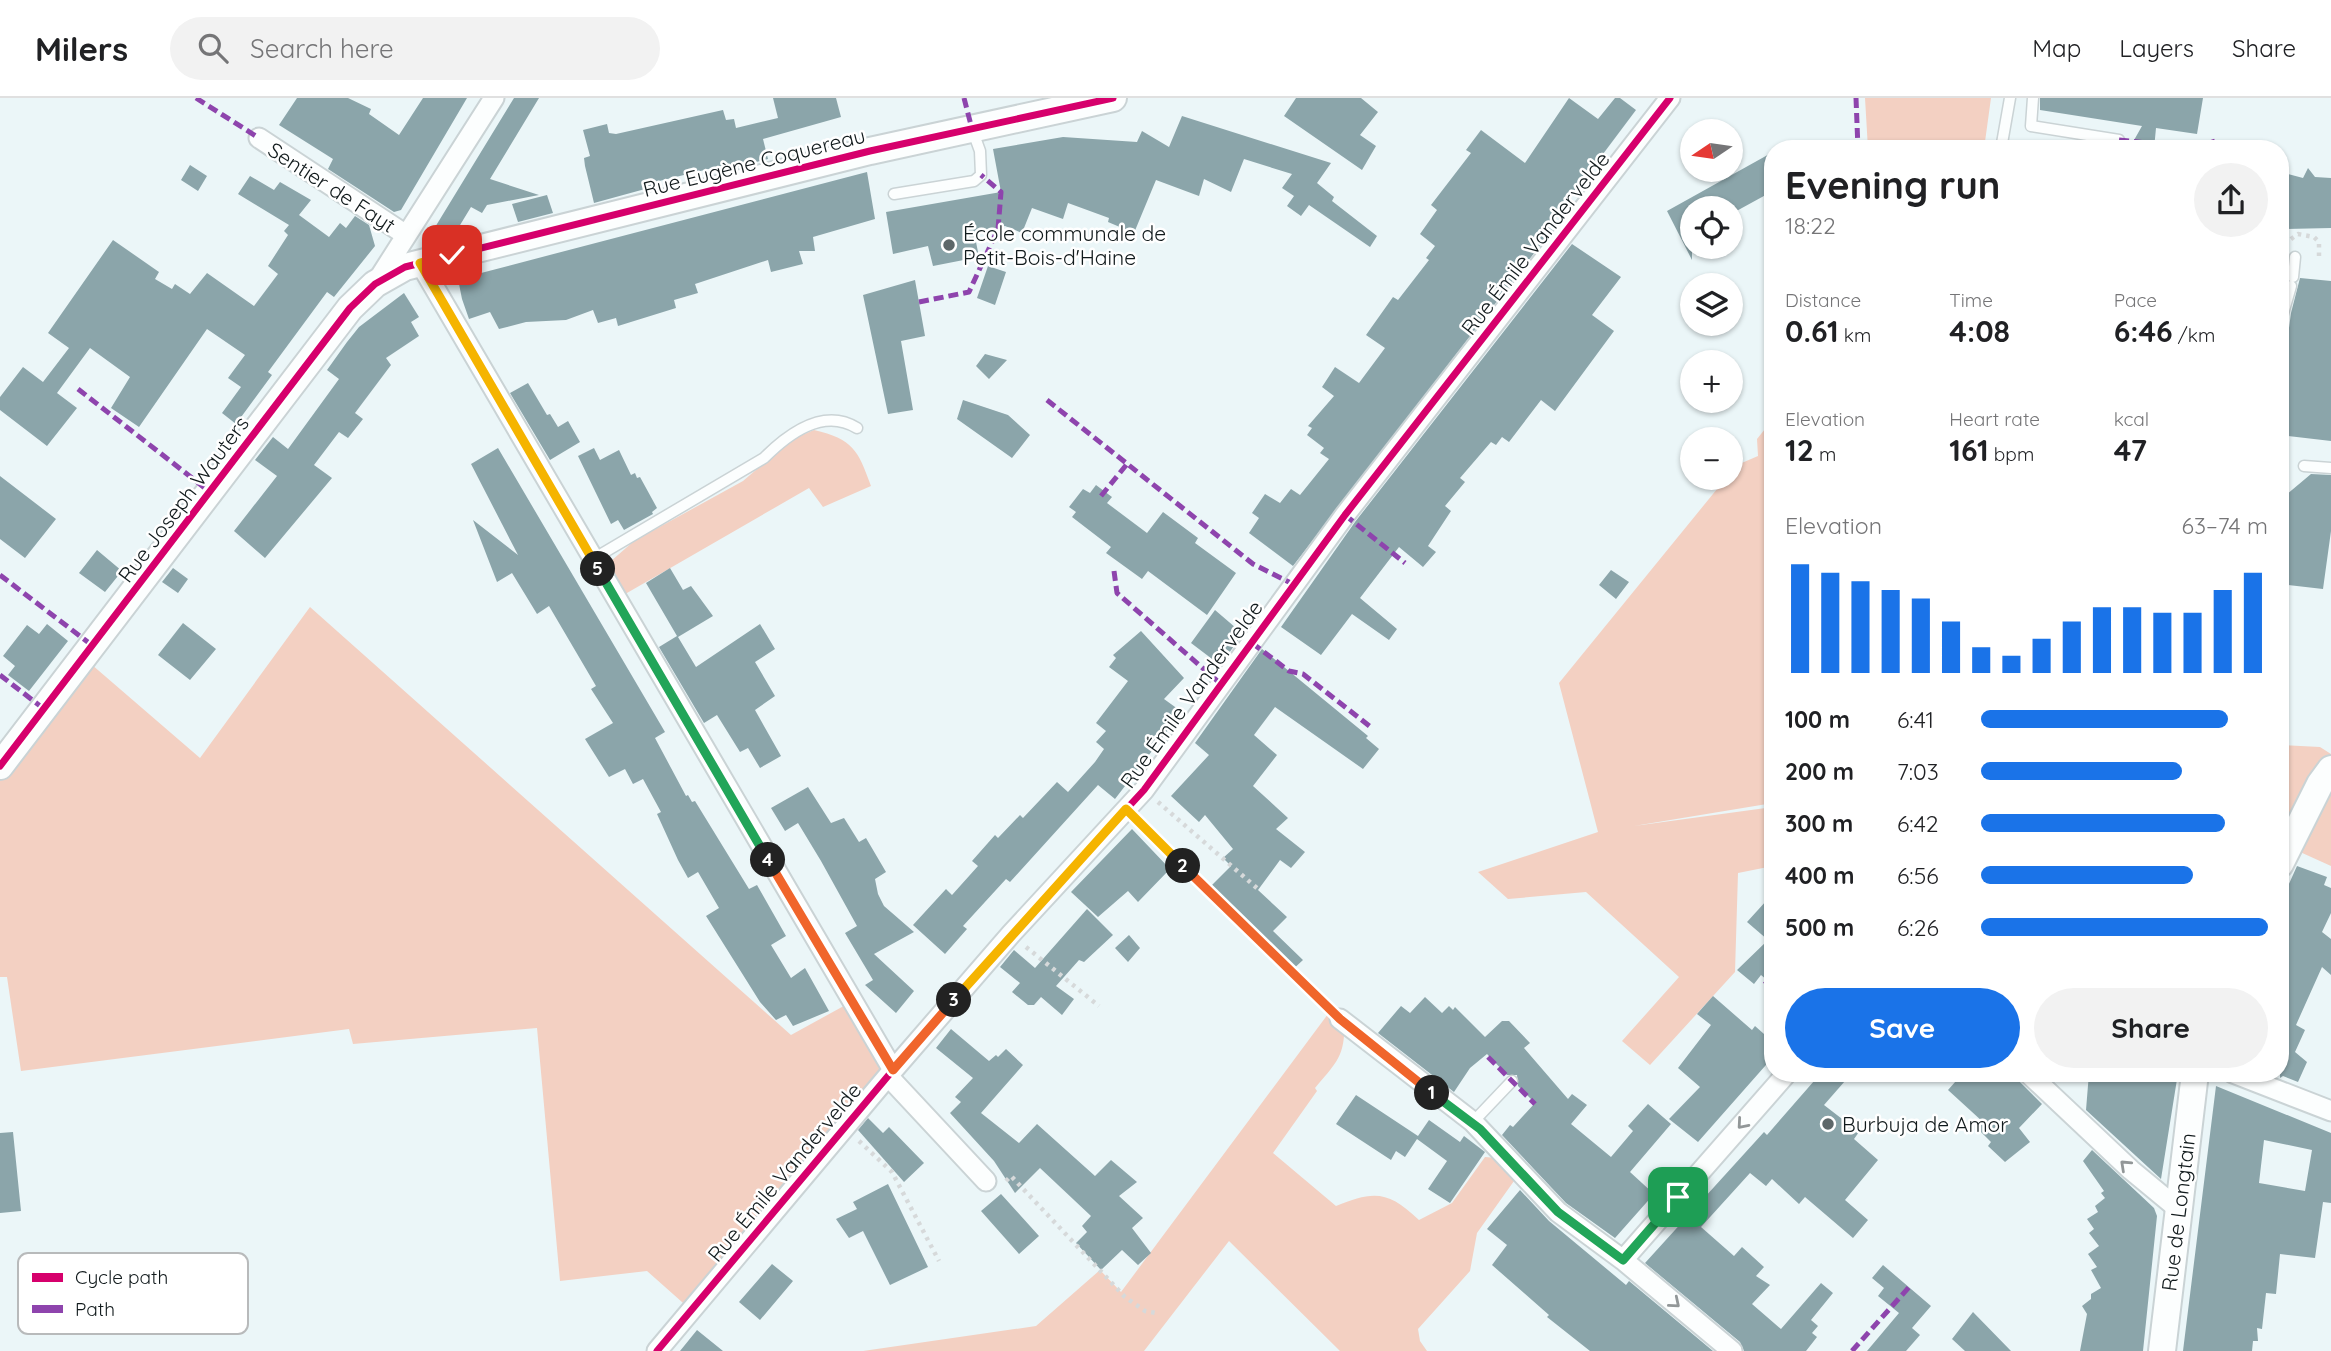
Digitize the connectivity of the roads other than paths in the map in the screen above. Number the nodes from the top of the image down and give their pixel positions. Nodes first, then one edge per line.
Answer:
1 (494, 98) edge
2 (1113, 98) edge
3 (1671, 98) edge
4 (2010, 98) edge
5 (2033, 98) edge
6 (972, 129) junction
7 (259, 138) dead end
8 (2003, 140) edge
9 (2119, 140) edge
10 (894, 194) dead end
11 (406, 235) junction
12 (2295, 257) dead end
13 (412, 265) junction
14 (375, 284) junction
15 (2289, 292) edge
16 (857, 428) dead end
17 (2304, 466) dead end
18 (2331, 468) edge
19 (592, 559) junction
20 (0, 765) edge
21 (2331, 769) edge
22 (2289, 845) edge
23 (1340, 1019) road end
24 (891, 1073) junction
25 (1512, 1081) dead end
26 (1779, 1082) edge
27 (2038, 1082) edge
28 (2194, 1082) edge
29 (2256, 1082) edge
30 (2331, 1111) edge
31 (1473, 1122) junction
32 (994, 1184) road end
33 (2177, 1208) junction
34 (1623, 1260) junction
35 (657, 1351) edge
36 (1732, 1351) edge
37 (2162, 1351) edge

1 - 11 street
2 - 6 street, Rue Eugène Coquereau
3 - 24 street, Rue Émile Vandervelde
4 - 8 lane
5 - 9 lane
6 - 10 lane
6 - 13 street, Rue Eugène Coquereau
7 - 11 street, Sentier de Fayt
11 - 14 street
12 - 15 lane
13 - 14 street, Rue Joseph Wauters
13 - 19 street
14 - 20 street, Rue Joseph Wauters
16 - 19 lane
17 - 18 lane
19 - 24 street
21 - 22 street
23 - 31 street
24 - 32 street, Rue Émile Vandervelde
24 - 35 street, Rue Émile Vandervelde
25 - 31 lane
26 -> 34 street
33 -> 27 street
28 - 33 street, Rue de Longtain
29 - 30 street
31 - 34 street
33 - 37 street, Rue de Longtain
34 -> 36 street

